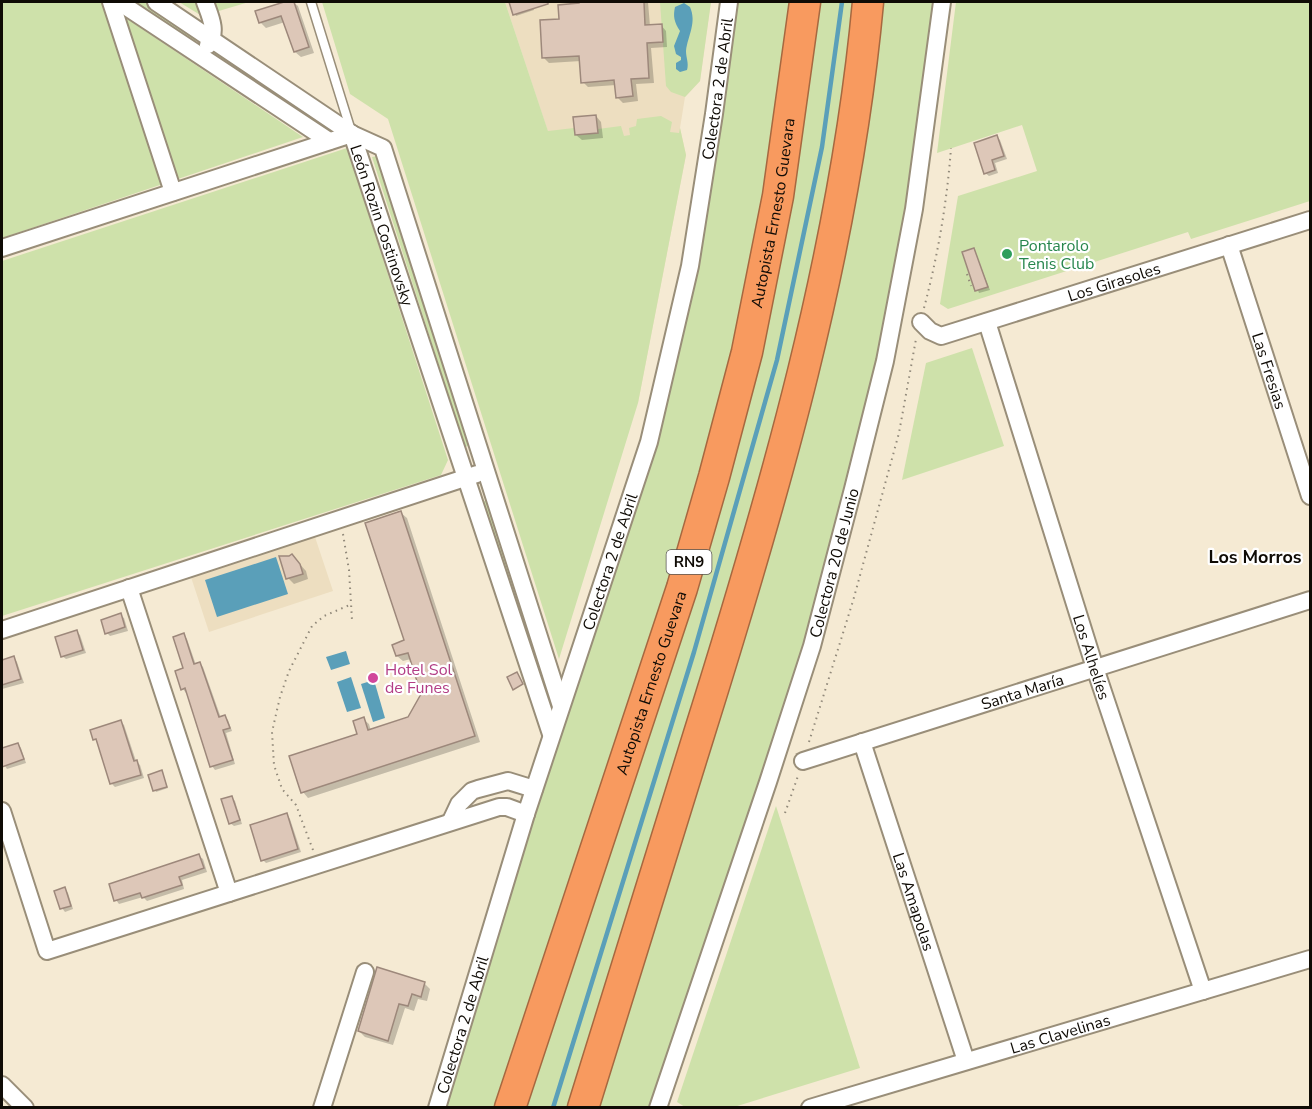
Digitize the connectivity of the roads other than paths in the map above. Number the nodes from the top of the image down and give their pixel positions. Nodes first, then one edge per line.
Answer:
1 (111, 2) edge
2 (119, 2) edge
3 (156, 2) edge
4 (205, 2) edge
5 (311, 2) edge
6 (729, 2) edge
7 (805, 2) edge
8 (868, 2) edge
9 (942, 2) edge
10 (212, 39) junction
11 (200, 56) junction
12 (352, 134) junction
13 (329, 141) junction
14 (173, 192) junction
15 (1311, 220) edge
16 (2, 245) edge
17 (1229, 245) junction
18 (921, 322) road end
19 (987, 322) junction
20 (486, 471) junction
21 (466, 478) junction
22 (1311, 496) edge
23 (129, 588) junction
24 (1311, 600) edge
25 (2, 630) edge
26 (1095, 668) junction
27 (561, 706) junction
28 (551, 734) junction
29 (862, 742) junction
30 (803, 761) road end
31 (534, 789) junction
32 (2, 812) edge
33 (526, 814) junction
34 (451, 821) junction
35 (229, 893) junction
36 (1311, 959) edge
37 (365, 972) dead end
38 (1203, 991) junction
39 (966, 1061) junction
40 (2, 1085) edge
41 (25, 1107) edge
42 (322, 1107) edge
43 (437, 1107) edge
44 (510, 1107) edge
45 (583, 1107) edge
46 (658, 1107) edge
47 (810, 1107) edge

1 - 14 street
2 - 11 street
3 - 10 street
4 - 10 street
5 - 12 lane
6 - 27 street, Colectora 2 de Abril
7 - 44 highway, Autopista Ernesto Guevara / RN9
8 - 45 highway
9 - 46 street, Colectora 20 de Junio
10 - 11 street
10 - 12 street
11 - 13 street
12 - 13 street
12 - 20 street, León Rozin Costinovsky
12 - 21 street, León Rozin Costinovsky
13 - 14 street
14 - 16 street
15 - 17 street, Los Girasoles
17 - 19 street, Los Girasoles
17 - 22 street, Las Fresias
18 - 19 street, Los Girasoles
19 - 26 street, Los Alhelíes
20 - 21 street
20 - 27 street, León Rozin Costinovsky
21 - 23 street
21 - 28 street, León Rozin Costinovsky
23 - 25 street
23 - 35 street
24 - 26 street, Santa María
26 - 29 street, Santa María
26 - 38 street, Los Alhelíes
27 - 28 street, Colectora 2 de Abril
28 - 31 street, Colectora 2 de Abril
29 - 30 street, Santa María
29 - 39 street, Las Amapolas
31 - 33 street, Colectora 2 de Abril
31 - 34 street
32 - 35 street
33 - 34 street
33 - 43 street, Colectora 2 de Abril
34 - 35 street
36 - 38 street, Las Clavelinas
37 - 42 street
38 - 39 street, Las Clavelinas
39 - 47 street, Las Clavelinas
40 - 41 street

